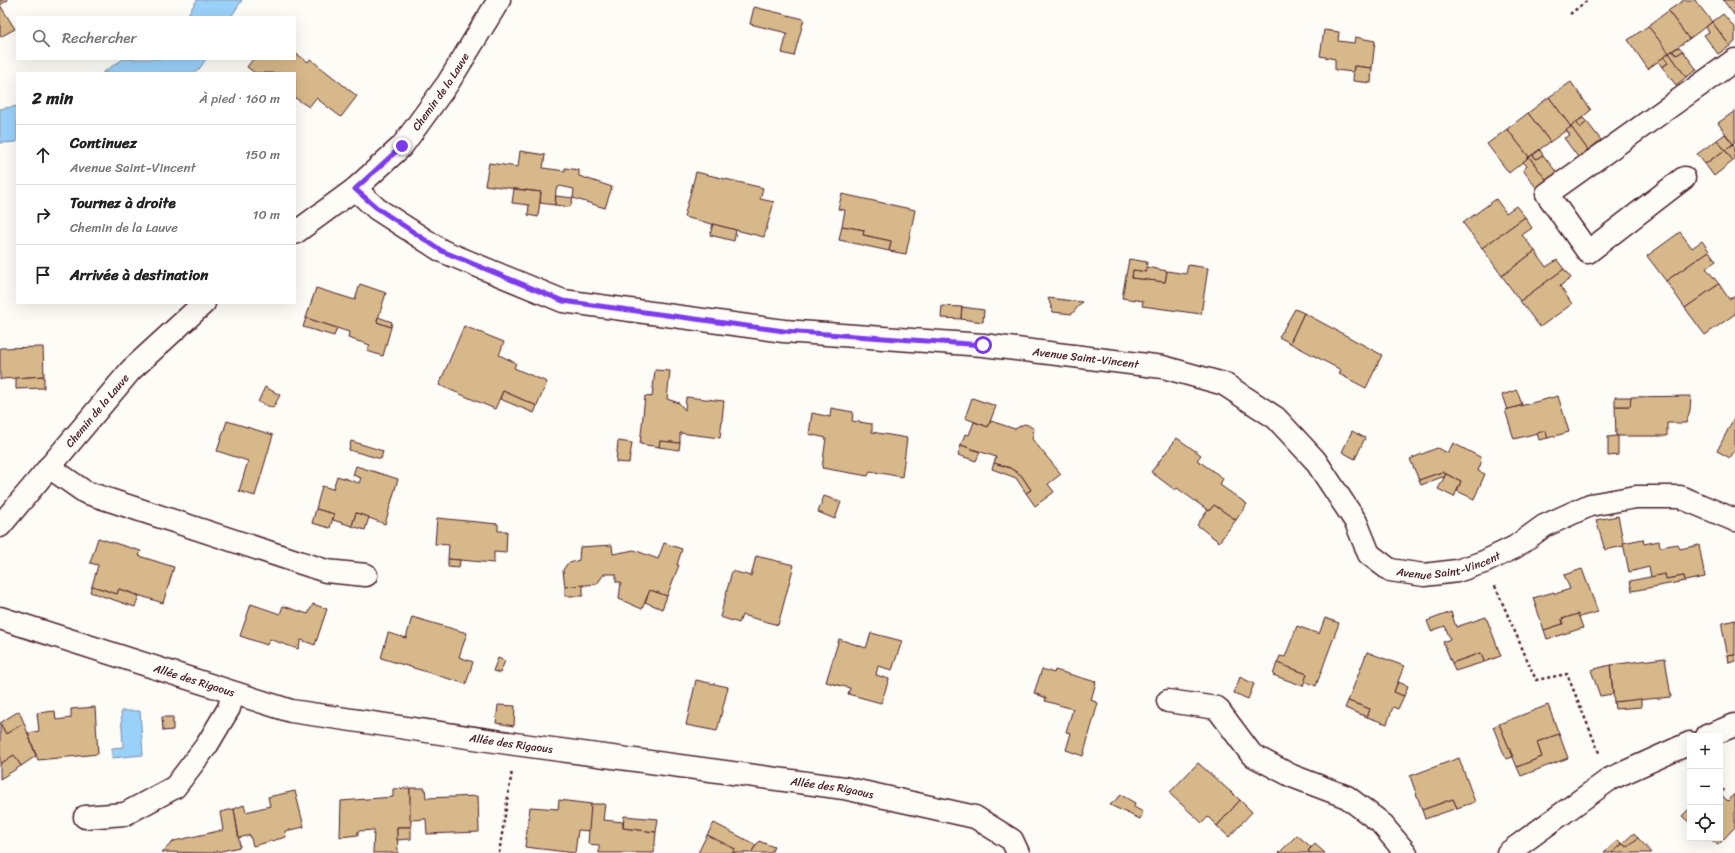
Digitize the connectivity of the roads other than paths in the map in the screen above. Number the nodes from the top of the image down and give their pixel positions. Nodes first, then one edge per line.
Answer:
1 (499, 0) edge
2 (1735, 60) edge
3 (1684, 178) dead end
4 (355, 189) junction
5 (296, 232) edge
6 (203, 304) edge
7 (49, 467) junction
8 (1735, 520) edge
9 (0, 526) edge
10 (366, 575) dead end
11 (0, 618) edge
12 (233, 693) junction
13 (1168, 701) dead end
14 (1735, 725) edge
15 (1715, 733) edge
16 (1687, 744) edge
17 (85, 817) dead end
18 (1018, 853) edge
19 (1406, 853) edge
20 (1508, 853) edge

1 - 4 street, Chemin de la Lauve
2 - 3 street
4 - 5 street, Chemin de la Lauve
4 - 8 street, Avenue Saint-Vincent
6 - 7 street, Chemin de la Lauve
7 - 9 street, Chemin de la Lauve
7 - 10 street
11 - 12 street, Allée des Rigaous
12 - 17 street
12 - 18 street, Allée des Rigaous
13 - 19 street
14 - 15 street
16 - 20 street

